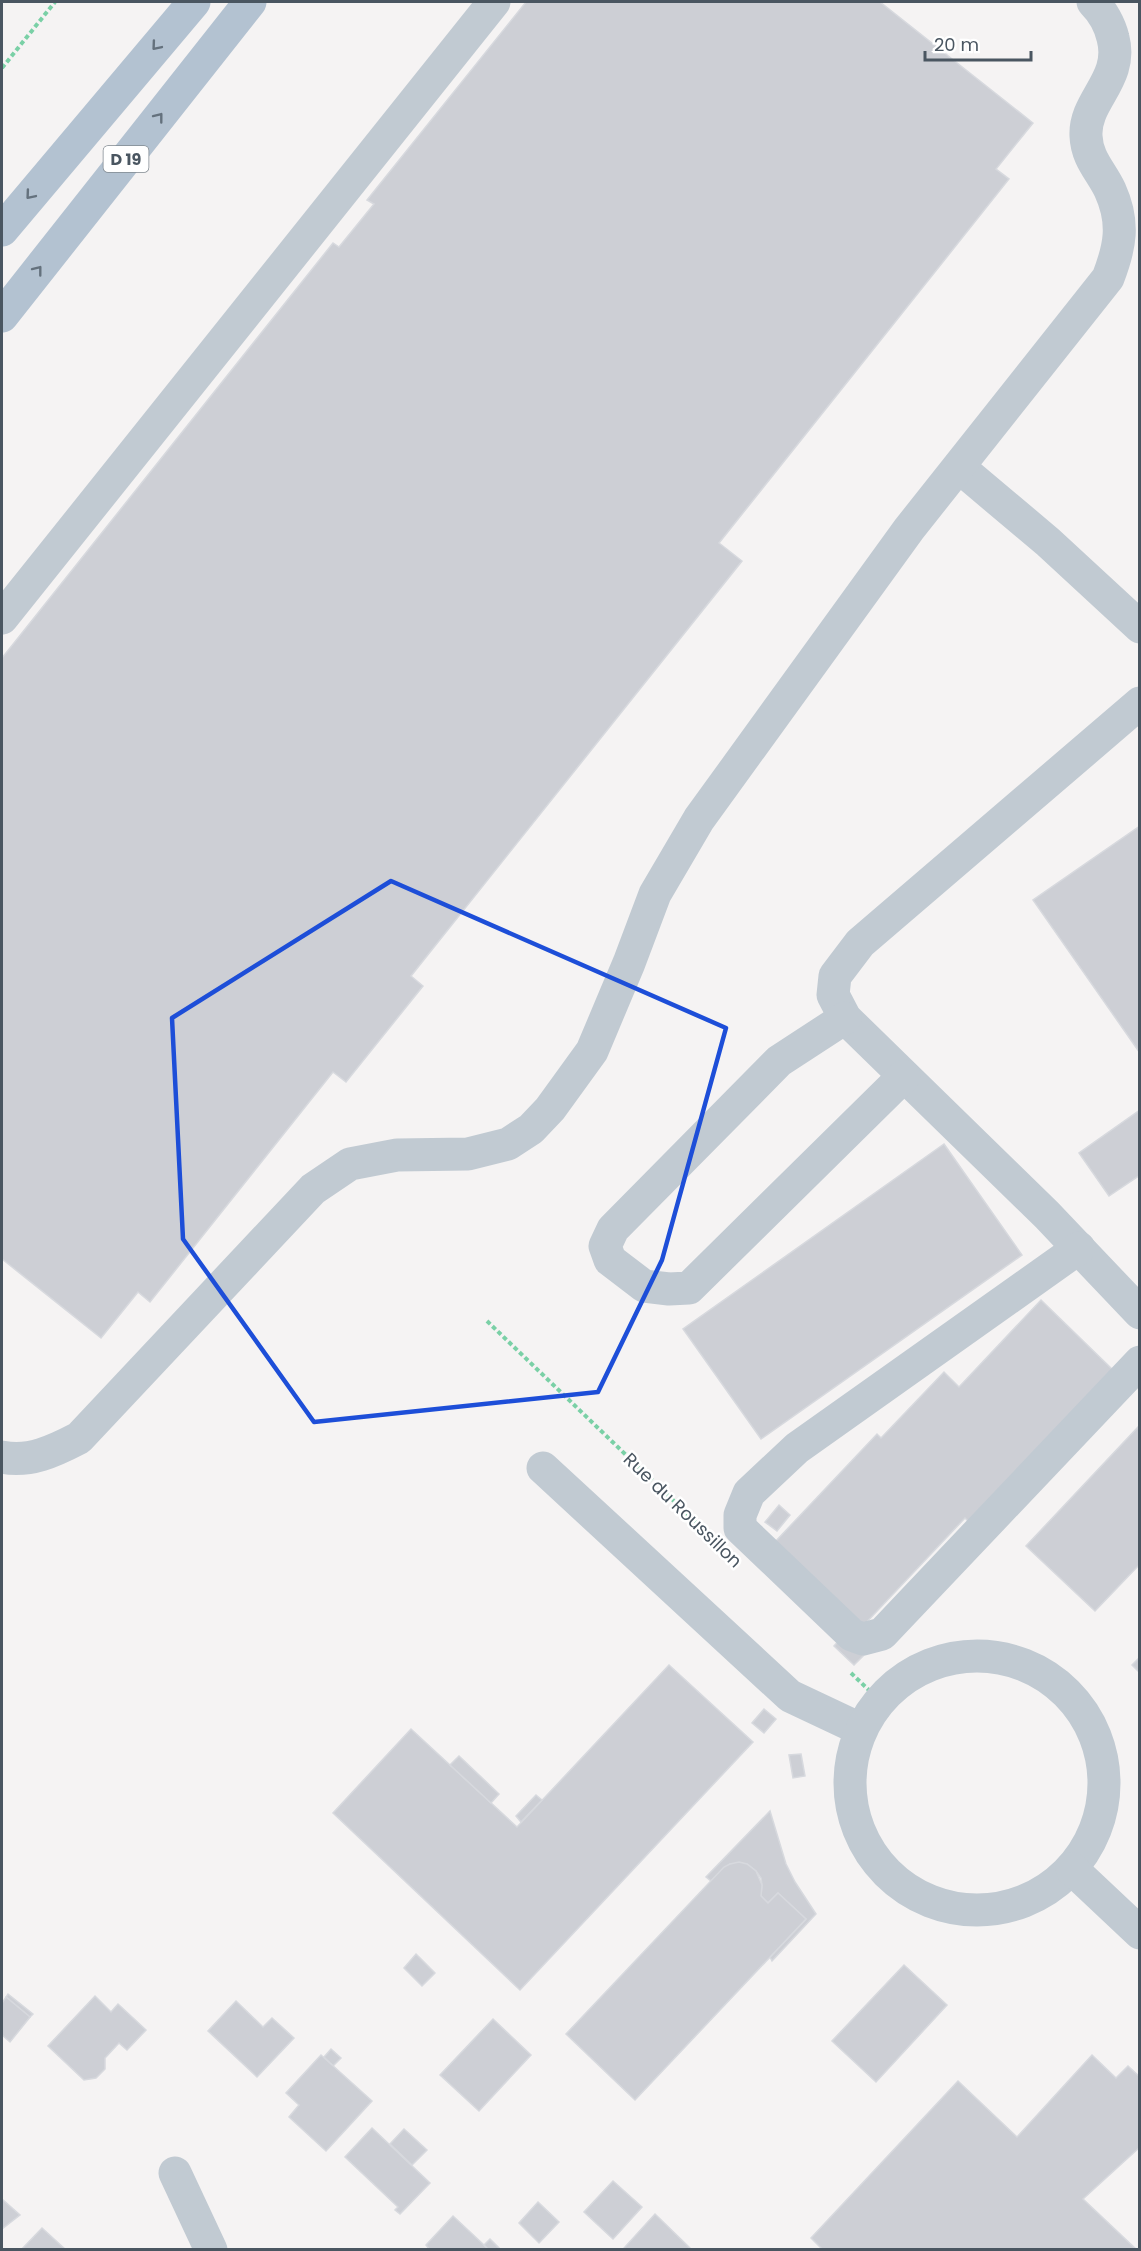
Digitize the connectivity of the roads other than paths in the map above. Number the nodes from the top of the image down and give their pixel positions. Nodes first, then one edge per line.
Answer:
1 (194, 2) edge
2 (250, 2) edge
3 (494, 2) edge
4 (1094, 2) edge
5 (2, 230) edge
6 (2, 316) edge
7 (959, 467) junction
8 (2, 618) edge
9 (1140, 627) edge
10 (1140, 703) edge
11 (845, 1018) junction
12 (904, 1076) junction
13 (1079, 1248) junction
14 (1140, 1313) edge
15 (1140, 1362) edge
16 (2, 1457) edge
17 (543, 1468) dead end
18 (860, 1729) junction
19 (1072, 1869) junction
20 (1140, 1934) edge
21 (175, 2173) dead end
22 (211, 2250) edge

1 -> 5 main road, D 19
6 -> 2 main road, D 19
3 - 8 street
4 - 7 street
7 - 9 street
7 - 16 street
10 - 11 street
11 - 12 street
11 - 12 street
12 - 13 street
13 - 14 street
13 - 15 street
17 - 18 street
18 - 19 street
18 - 19 street
19 - 20 street
21 - 22 street

